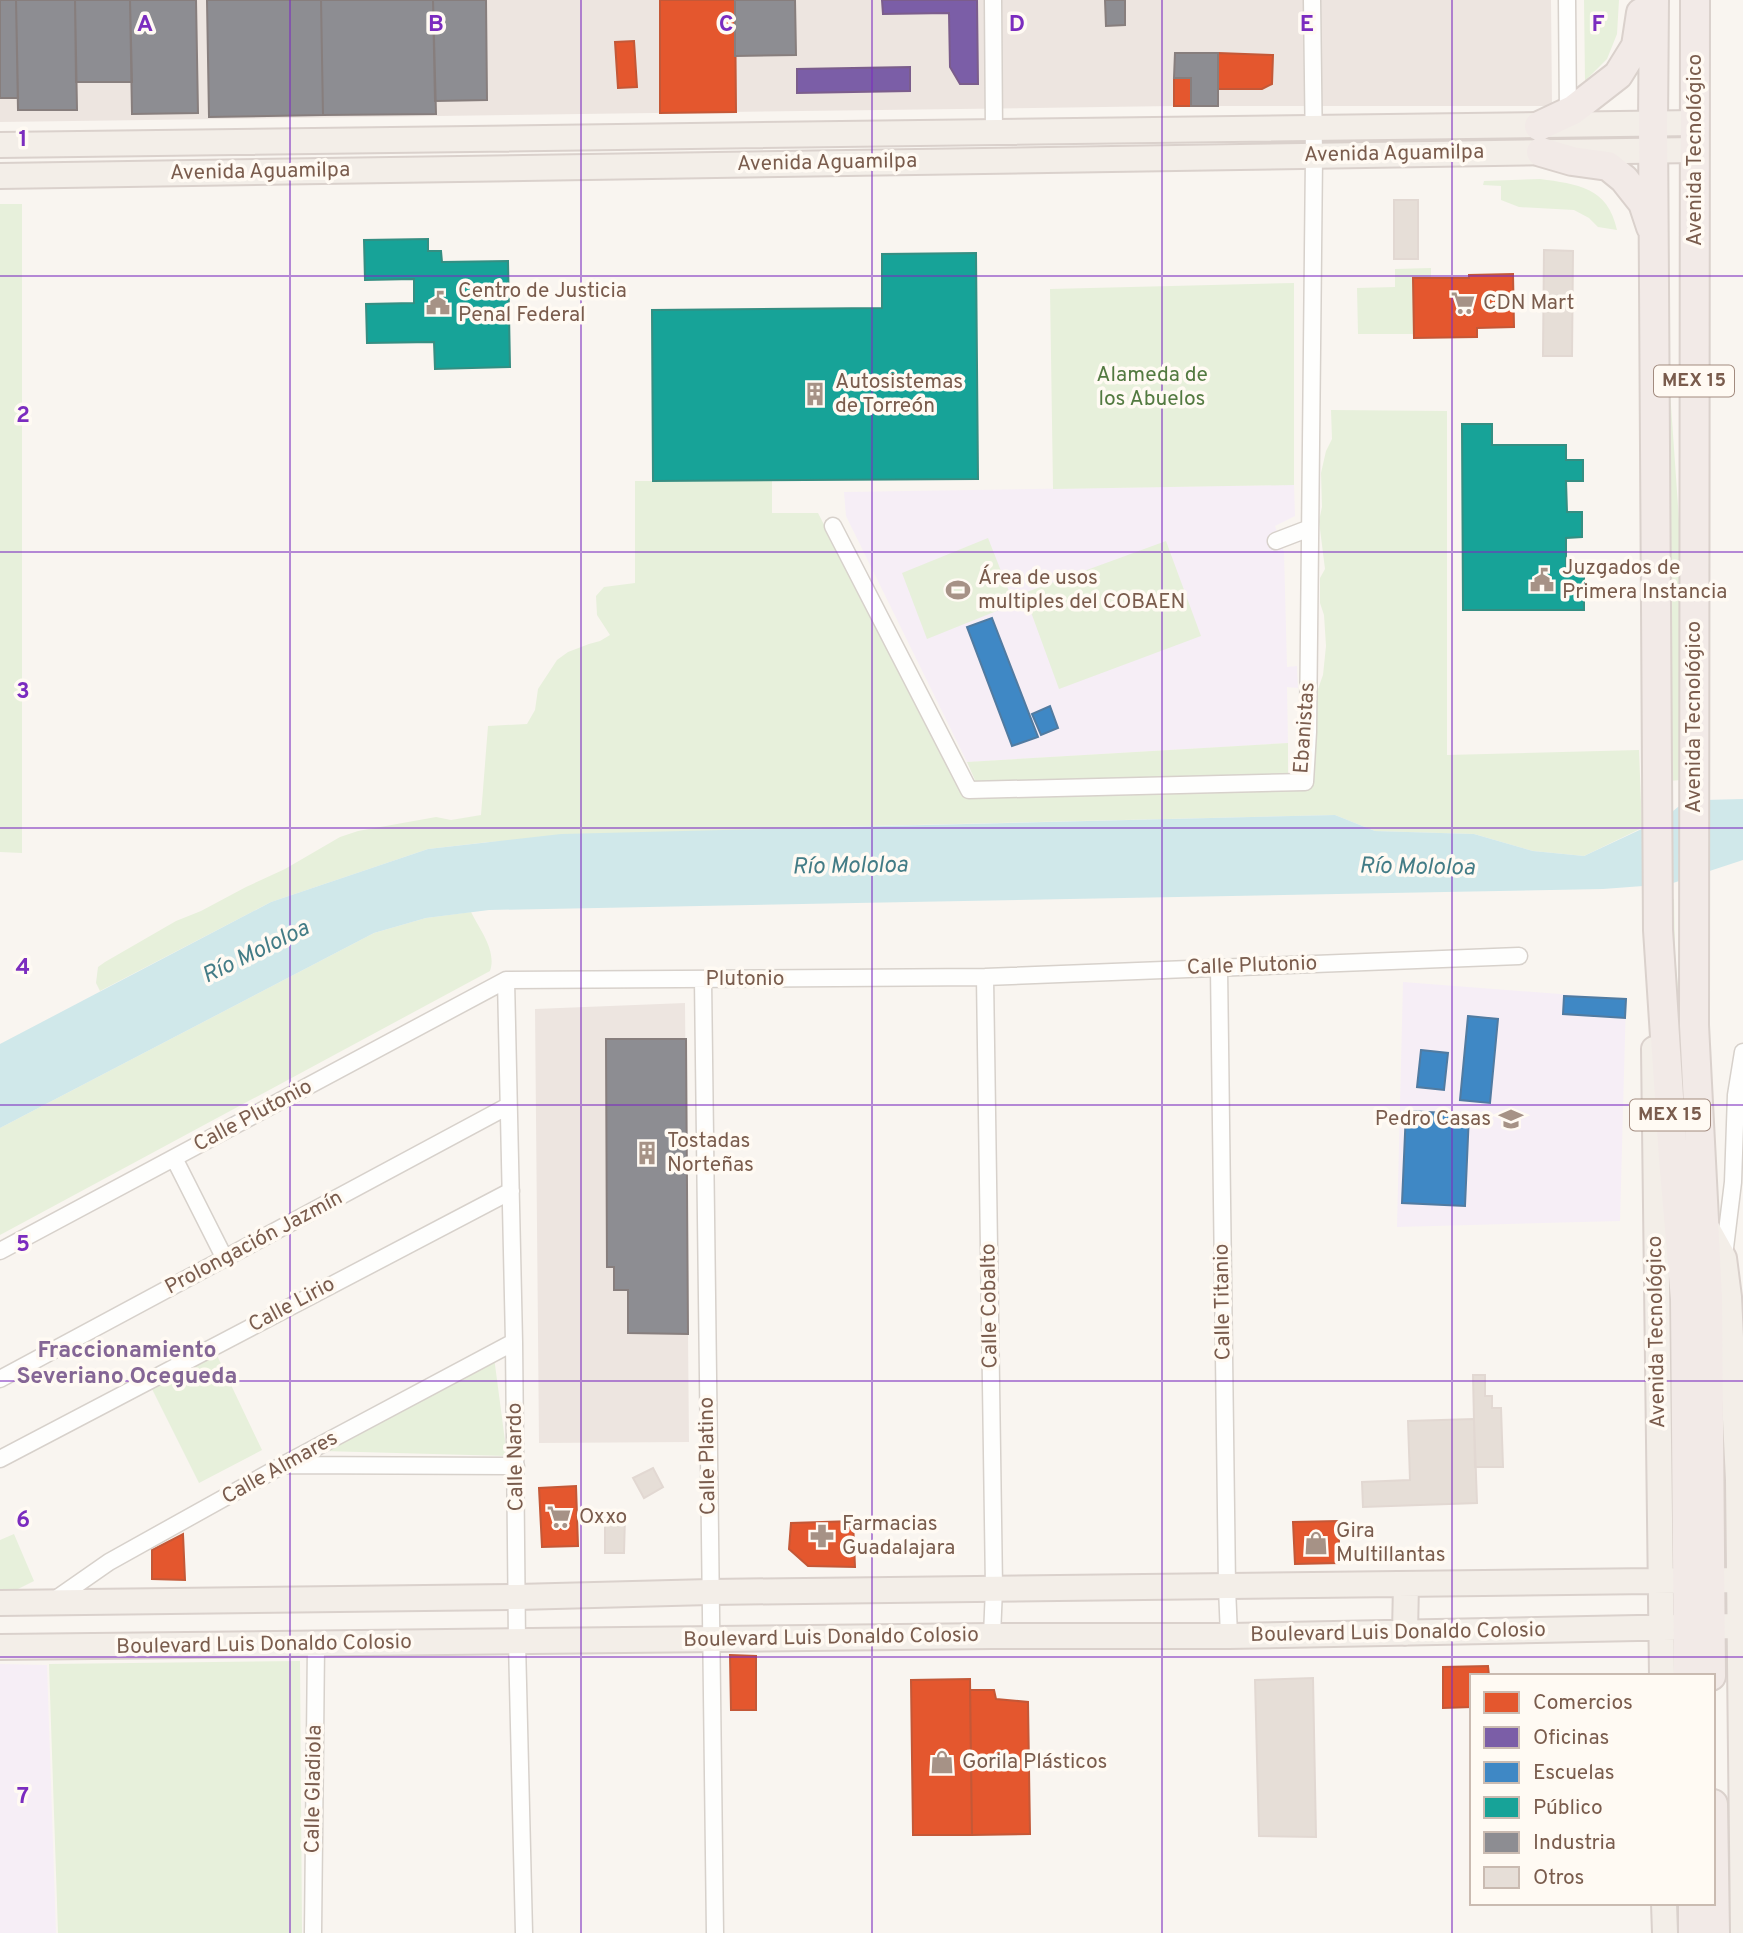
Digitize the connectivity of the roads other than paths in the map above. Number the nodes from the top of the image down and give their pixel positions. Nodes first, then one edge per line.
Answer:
1 (993, 0) edge
2 (1312, 0) edge
3 (1567, 0) edge
4 (1643, 0) edge
5 (1654, 0) edge
6 (1695, 0) edge
7 (1568, 120) junction
8 (1314, 129) junction
9 (994, 132) junction
10 (1695, 136) junction
11 (1653, 137) junction
12 (1540, 139) junction
13 (0, 145) edge
14 (1314, 156) junction
15 (1036, 160) junction
16 (936, 161) junction
17 (0, 176) edge
18 (1655, 239) junction
19 (833, 526) dead end
20 (1310, 528) junction
21 (1276, 541) dead end
22 (1519, 956) dead end
23 (1219, 968) junction
24 (985, 977) junction
25 (703, 979) junction
26 (506, 981) junction
27 (1743, 1052) edge
28 (1739, 1095) edge
29 (508, 1106) junction
30 (174, 1158) junction
31 (1738, 1182) edge
32 (511, 1191) junction
33 (1705, 1224) junction
34 (0, 1251) edge
35 (1724, 1258) junction
36 (225, 1259) junction
37 (1736, 1297) edge
38 (514, 1342) junction
39 (0, 1379) edge
40 (0, 1459) edge
41 (283, 1465) junction
42 (516, 1466) junction
43 (1741, 1480) edge
44 (1738, 1580) junction
45 (1685, 1581) junction
46 (1406, 1584) junction
47 (1227, 1587) junction
48 (994, 1588) junction
49 (710, 1592) junction
50 (517, 1597) junction
51 (0, 1603) edge
52 (50, 1603) junction
53 (1739, 1626) junction
54 (1686, 1628) junction
55 (1405, 1633) junction
56 (992, 1636) junction
57 (1229, 1636) junction
58 (711, 1639) junction
59 (517, 1642) junction
60 (316, 1645) junction
61 (0, 1647) edge
62 (1663, 1674) edge
63 (1688, 1674) edge
64 (1710, 1674) edge
65 (1742, 1787) edge
66 (1664, 1905) edge
67 (1693, 1905) edge
68 (1715, 1905) edge
69 (313, 1933) edge
70 (524, 1933) edge
71 (715, 1933) edge
72 (1665, 1933) edge
73 (1693, 1933) edge
74 (1715, 1933) edge
75 (1743, 1933) edge

1 - 9 street
2 - 8 street, Ebanistas
3 - 7 street
4 - 7 highway
5 - 11 highway, Avenida Tecnológico / MEX 15
6 - 10 highway, Avenida Tecnológico / MEX 15
7 - 11 main road
7 - 12 highway
8 - 9 main road, Avenida Aguamilpa
8 - 12 main road, Avenida Aguamilpa
8 - 14 street, Ebanistas
9 - 13 main road, Avenida Aguamilpa
9 - 15 main road
9 - 16 main road
10 - 11 main road
10 - 33 highway, Avenida Tecnológico / MEX 15
11 - 12 main road, Avenida Aguamilpa
11 - 18 highway, Avenida Tecnológico / MEX 15
12 - 14 main road, Avenida Aguamilpa
12 - 18 highway
14 - 15 main road, Avenida Aguamilpa
14 - 20 street, Ebanistas
15 - 16 main road, Avenida Aguamilpa
16 - 17 main road, Avenida Aguamilpa
18 - 45 highway, Avenida Tecnológico / MEX 15
19 - 20 street, Ebanistas
20 - 21 street
22 - 23 street, Calle Plutonio
23 - 24 street, Calle Plutonio
23 - 47 street, Calle Titanio
24 - 25 street, Plutonio
24 - 48 street, Calle Cobalto
25 - 26 street, Plutonio
25 - 49 street, Calle Platino
26 - 29 street, Calle Nardo
26 - 30 street, Calle Plutonio
27 - 28 street
28 - 31 street
29 - 32 street, Calle Nardo
29 - 36 street, Prolongación Jazmín
30 - 34 street, Calle Plutonio
30 - 36 street
31 - 35 street
32 - 38 street, Calle Nardo
32 - 40 street, Calle Lirio
33 - 35 main road, Avenida Tecnológico
33 - 45 highway, Avenida Tecnológico / MEX 15
35 - 37 main road, Avenida Tecnológico
36 - 39 street, Prolongación Jazmín
37 - 43 main road, Avenida Tecnológico
38 - 41 street, Calle Almares
38 - 42 street, Calle Nardo
41 - 42 street
41 - 52 street, Calle Almares
42 - 50 street, Calle Nardo
43 - 44 main road, Avenida Tecnológico
44 - 45 main road
44 - 53 main road, Avenida Tecnológico
45 - 46 main road
45 - 54 highway, Avenida Tecnológico / MEX 15
45 - 54 main road, Avenida Tecnológico
46 - 47 main road
46 - 55 main road
47 - 48 main road
47 - 57 street, Calle Titanio
48 - 49 main road
48 - 56 street, Calle Cobalto
49 - 50 main road
49 - 58 street, Calle Platino
50 - 52 main road
50 - 59 street, Calle Nardo
51 - 52 main road
53 - 54 main road, Boulevard Luis Donaldo Colosio
53 - 65 main road, Avenida Tecnológico
54 - 55 main road, Boulevard Luis Donaldo Colosio
54 - 62 main road, Avenida Tecnológico
54 - 63 highway, Avenida Tecnológico / MEX 15
54 - 64 highway, Avenida Tecnológico / MEX 15
55 - 57 main road, Boulevard Luis Donaldo Colosio
56 - 57 main road, Boulevard Luis Donaldo Colosio
56 - 58 main road, Boulevard Luis Donaldo Colosio
58 - 59 main road, Boulevard Luis Donaldo Colosio
58 - 71 street, Calle Platino
59 - 60 main road, Boulevard Luis Donaldo Colosio
59 - 70 street, Calle Nardo
60 - 61 main road, Boulevard Luis Donaldo Colosio
60 - 69 street, Calle Gladiola
65 - 75 main road, Avenida Tecnológico
66 - 72 main road
67 - 73 highway
68 - 74 highway

